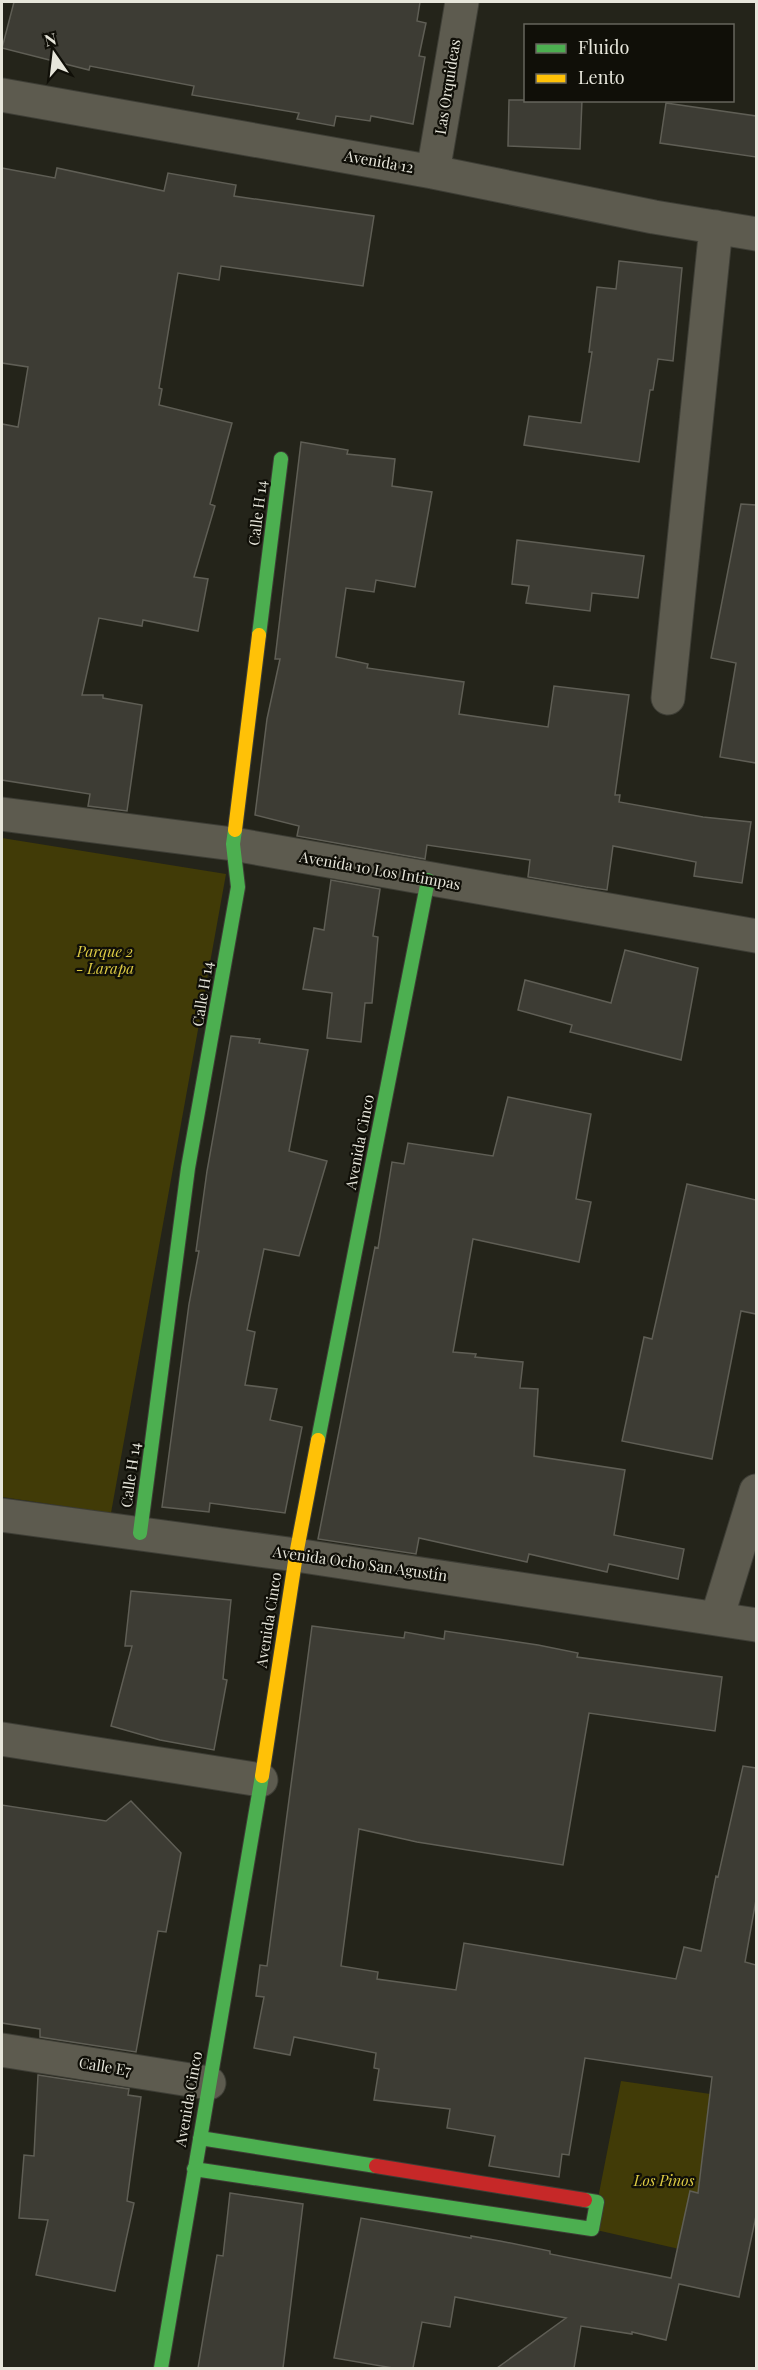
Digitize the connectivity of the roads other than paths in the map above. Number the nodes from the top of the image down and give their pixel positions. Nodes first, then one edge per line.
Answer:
1 (462, 2) edge
2 (2, 95) edge
3 (434, 172) junction
4 (716, 227) junction
5 (756, 234) edge
6 (281, 459) dead end
7 (668, 698) dead end
8 (2, 814) edge
9 (233, 844) junction
10 (428, 880) junction
11 (756, 936) edge
12 (756, 1491) edge
13 (2, 1515) edge
14 (140, 1533) junction
15 (296, 1555) junction
16 (717, 1618) junction
17 (756, 1625) edge
18 (2, 1739) edge
19 (261, 1780) junction
20 (2, 2050) edge
21 (208, 2083) junction
22 (200, 2138) junction
23 (194, 2169) junction
24 (161, 2368) edge

1 - 3 street, Las Orquideas
2 - 3 street, Avenida 12
3 - 4 street, Avenida 12
4 - 5 street, Avenida 12
4 - 7 street
6 - 9 street, Calle H 14
8 - 9 street, Avenida 10 Los Intimpas
9 - 10 street, Avenida 10 Los Intimpas
9 - 14 street, Calle H 14
10 - 11 street, Avenida 10 Los Intimpas
10 - 15 street, Avenida Cinco
12 - 16 street
13 - 14 street, Avenida Ocho San Agustín
14 - 15 street, Avenida Ocho San Agustín
15 - 16 street, Avenida Ocho San Agustín
15 - 19 street, Avenida Cinco
16 - 17 street, Avenida Ocho San Agustín
18 - 19 street
19 - 21 street, Avenida Cinco
20 - 21 street, Calle E7
21 - 22 street, Avenida Cinco
22 - 23 street, Avenida Cinco
22 - 23 street
23 - 24 street, Avenida Cinco

